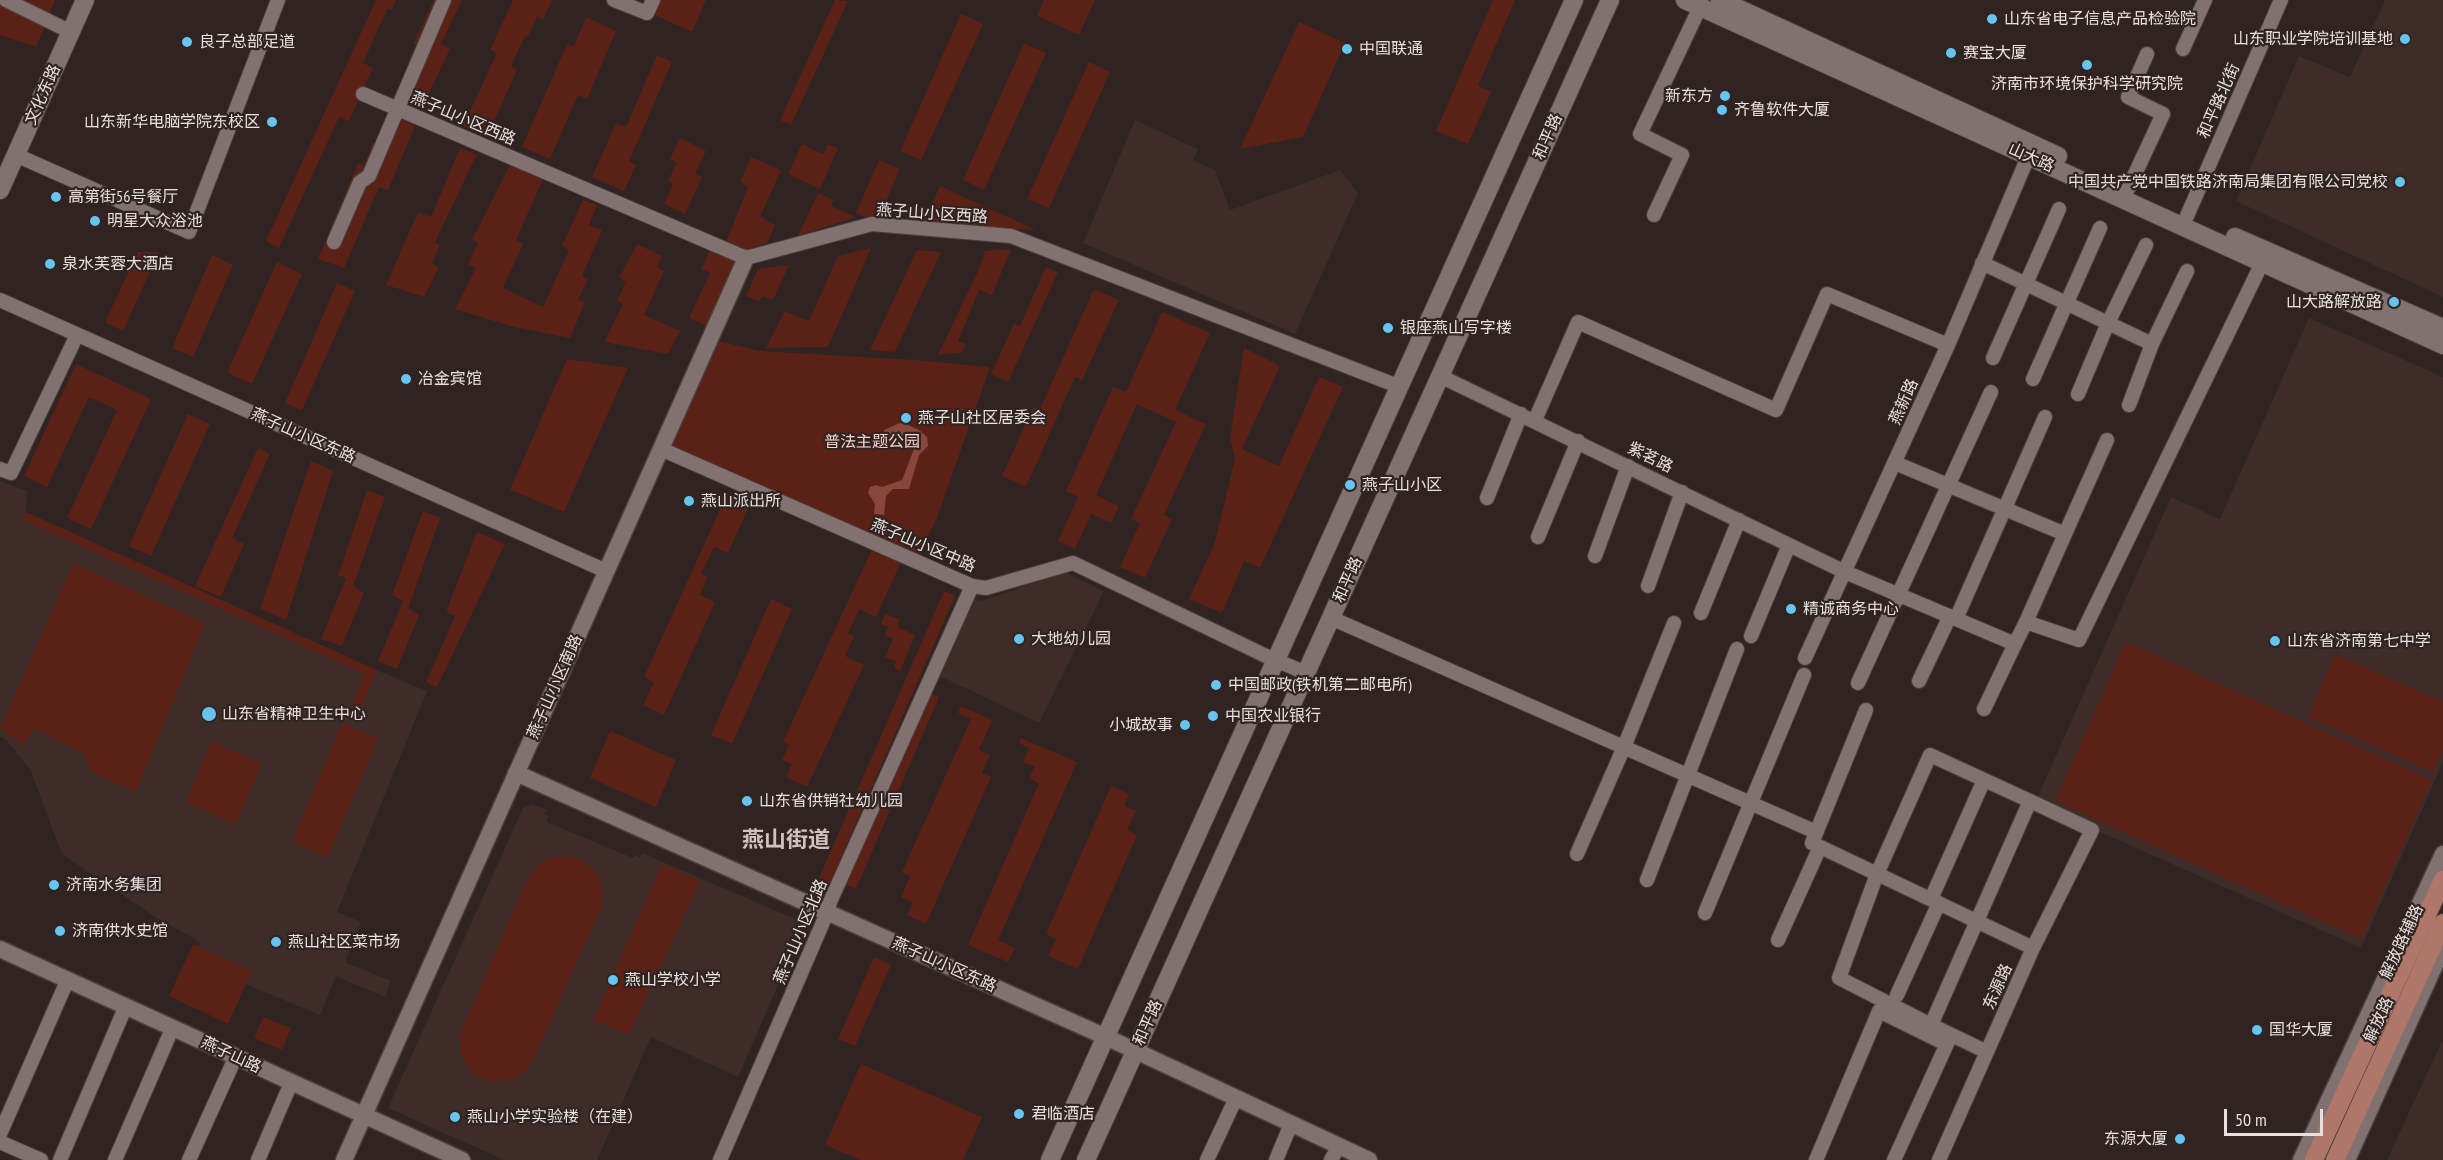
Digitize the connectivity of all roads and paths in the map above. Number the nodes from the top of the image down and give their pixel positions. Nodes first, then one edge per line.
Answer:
1 (6, 0) edge
2 (85, 0) edge
3 (278, 0) edge
4 (444, 0) edge
5 (614, 0) edge
6 (653, 0) edge
7 (1574, 0) edge
8 (1610, 0) edge
9 (2205, 0) edge
10 (2282, 0) edge
11 (1728, 2) edge
12 (1693, 3) edge
13 (71, 32) junction
14 (2183, 49) dead end
15 (2147, 54) dead end
16 (363, 94) dead end
17 (399, 110) junction
18 (16, 155) junction
19 (2028, 157) junction
20 (2128, 189) junction
21 (0, 190) edge
22 (2058, 209) dead end
23 (1654, 215) dead end
24 (2187, 216) junction
25 (2100, 228) dead end
26 (334, 242) dead end
27 (2146, 245) dead end
28 (746, 258) junction
29 (1982, 263) junction
30 (2262, 263) junction
31 (2187, 271) dead end
32 (2026, 284) junction
33 (0, 300) edge
34 (2067, 304) junction
35 (2108, 323) junction
36 (2443, 328) edge
37 (77, 334) junction
38 (1948, 345) junction
39 (2152, 345) junction
40 (2443, 345) edge
41 (1993, 358) dead end
42 (1440, 376) junction
43 (2033, 380) dead end
44 (1400, 386) junction
45 (1991, 392) dead end
46 (2078, 394) dead end
47 (2128, 405) dead end
48 (1521, 414) junction
49 (2045, 417) dead end
50 (1535, 420) junction
51 (2107, 440) dead end
52 (1578, 441) junction
53 (662, 448) junction
54 (1894, 462) junction
55 (1628, 466) junction
56 (0, 469) edge
57 (1949, 485) junction
58 (1683, 492) junction
59 (1487, 498) dead end
60 (2005, 508) junction
61 (1739, 520) junction
62 (2065, 534) junction
63 (1539, 537) dead end
64 (1789, 544) junction
65 (1595, 556) dead end
66 (606, 571) junction
67 (1845, 572) junction
68 (972, 586) junction
69 (1648, 586) dead end
70 (1899, 595) junction
71 (1701, 613) dead end
72 (1953, 617) junction
73 (1331, 618) junction
74 (2026, 622) junction
75 (1674, 623) dead end
76 (1752, 636) dead end
77 (2015, 644) junction
78 (1737, 649) dead end
79 (1805, 658) dead end
80 (1276, 661) junction
81 (1306, 673) junction
82 (1804, 675) dead end
83 (1919, 681) dead end
84 (1858, 682) dead end
85 (1984, 709) dead end
86 (1866, 710) dead end
87 (1624, 747) junction
88 (516, 773) junction
89 (1688, 775) junction
90 (1984, 780) junction
91 (2030, 801) junction
92 (1750, 803) junction
93 (1816, 832) junction
94 (1820, 847) junction
95 (1577, 854) dead end
96 (2443, 854) edge
97 (1877, 874) junction
98 (1647, 880) dead end
99 (2443, 880) edge
100 (1935, 901) junction
101 (827, 913) junction
102 (1705, 913) dead end
103 (1978, 922) junction
104 (2443, 923) edge
105 (1778, 940) dead end
106 (2443, 946) edge
107 (2033, 948) junction
108 (0, 949) edge
109 (0, 959) edge
110 (64, 988) junction
111 (1897, 995) dead end
112 (122, 1015) junction
113 (1931, 1025) junction
114 (169, 1036) junction
115 (1106, 1037) junction
116 (1949, 1040) junction
117 (1136, 1051) junction
118 (1987, 1052) junction
119 (232, 1065) junction
120 (288, 1090) junction
121 (1236, 1098) junction
122 (362, 1119) junction
123 (1291, 1124) junction
124 (0, 1134) edge
125 (0, 1142) edge
126 (1335, 1153) edge
127 (40, 1160) edge
128 (60, 1160) edge
129 (116, 1160) edge
130 (189, 1160) edge
131 (258, 1160) edge
132 (344, 1160) edge
133 (441, 1160) edge
134 (462, 1160) edge
135 (720, 1160) edge
136 (1050, 1160) edge
137 (1086, 1160) edge
138 (1207, 1160) edge
139 (1275, 1160) edge
140 (1369, 1160) edge
141 (1816, 1160) edge
142 (1894, 1160) edge
143 (1939, 1160) edge
144 (2301, 1160) edge
145 (2314, 1160) edge
146 (2335, 1160) edge
147 (2347, 1160) edge

1 - 13 street
2 - 13 main road, 文化东路
3 - 18 street
4 - 17 street
5 - 6 street
7 - 44 main road, 和平路
8 - 42 main road, 和平路
9 - 14 street
10 - 24 street, 和平路北街
11 - 20 main road, 山大路
12 - 19 main road, 山大路
12 - 23 street
13 - 18 main road, 文化东路
15 - 20 street
16 - 17 street, 燕子山小区西路
17 - 26 street
17 - 28 street, 燕子山小区西路
18 - 21 main road, 文化东路
19 - 29 street, 燕新路
19 - 30 main road, 山大路
20 - 24 main road, 山大路
22 - 32 street
24 - 36 main road, 山大路
25 - 34 street
27 - 35 street
28 - 44 street, 燕子山小区西路
28 - 53 street, 燕子山小区南路
29 - 32 street
29 - 38 street, 燕新路
30 - 40 main road, 山大路
30 - 74 street
31 - 39 street
32 - 34 street
32 - 41 street
33 - 37 street, 燕子山小区东路
34 - 35 street
34 - 43 street
35 - 39 street
35 - 46 street
37 - 56 street
37 - 66 street, 燕子山小区东路
38 - 50 street
38 - 54 street, 燕新路
39 - 47 street
42 - 48 street, 紫茗路
42 - 73 main road, 和平路
44 - 80 main road, 和平路
45 - 57 street
48 - 50 street, 紫茗路
48 - 59 street
49 - 60 street
50 - 52 street, 紫茗路
51 - 62 street
52 - 55 street, 紫茗路
52 - 63 street
53 - 66 street, 燕子山小区南路
53 - 68 street, 燕子山小区中路
54 - 57 street
54 - 67 street, 燕新路
55 - 58 street, 紫茗路
55 - 65 street
57 - 60 street
57 - 70 street
58 - 61 street, 紫茗路
58 - 69 street
60 - 62 street
60 - 72 street
61 - 64 street, 紫茗路
61 - 71 street
62 - 74 street
64 - 67 street, 紫茗路
64 - 76 street
66 - 88 street, 燕子山小区南路
67 - 70 street, 紫茗路
67 - 79 street, 燕新路
68 - 80 street, 燕子山小区中路
68 - 101 street, 燕子山小区北路
70 - 72 street, 紫茗路
70 - 84 street
72 - 77 street, 紫茗路
72 - 83 street
73 - 81 main road, 和平路
73 - 87 street
74 - 77 street
75 - 87 street
77 - 85 street
78 - 89 street
80 - 81 street, 燕子山小区中路
80 - 115 main road, 和平路
81 - 117 main road, 和平路
82 - 92 street
86 - 93 street
87 - 89 street
87 - 95 street
88 - 101 street, 燕子山小区东路
88 - 122 street, 燕子山小区南路
89 - 92 street
89 - 98 street
90 - 91 street
90 - 97 street
90 - 100 street
91 - 103 street
91 - 107 street, 东源路
92 - 93 street
92 - 102 street
93 - 94 street
94 - 97 street
94 - 105 street
96 - 144 street, 解放路辅路
97 - 100 street
97 - 113 street
99 - 145 main road, 解放路
100 - 103 street
100 - 111 street
101 - 115 street, 燕子山小区东路
101 - 135 street, 燕子山小区北路
103 - 107 street
103 - 113 street
104 - 146 main road, 解放路
106 - 147 street
107 - 118 street, 东源路
108 - 122 street, 燕子山路
109 - 110 street, 燕子山路
110 - 112 street, 燕子山路
110 - 124 street
112 - 114 street, 燕子山路
112 - 128 street
113 - 116 street
114 - 119 street, 燕子山路
114 - 129 street
115 - 117 street, 燕子山小区东路
115 - 136 main road, 和平路
116 - 118 street
116 - 141 street
116 - 142 street
117 - 121 street, 燕子山小区东路
117 - 137 main road, 和平路
118 - 143 street, 东源路
119 - 120 street, 燕子山路
119 - 130 street
120 - 122 street, 燕子山路
120 - 131 street
121 - 123 street, 燕子山小区东路
121 - 138 street
122 - 132 street, 燕子山小区南路
122 - 133 street, 燕子山路
122 - 134 street, 燕子山路
123 - 126 street, 燕子山小区东路
123 - 139 street
125 - 127 street
126 - 140 street, 燕子山小区东路

